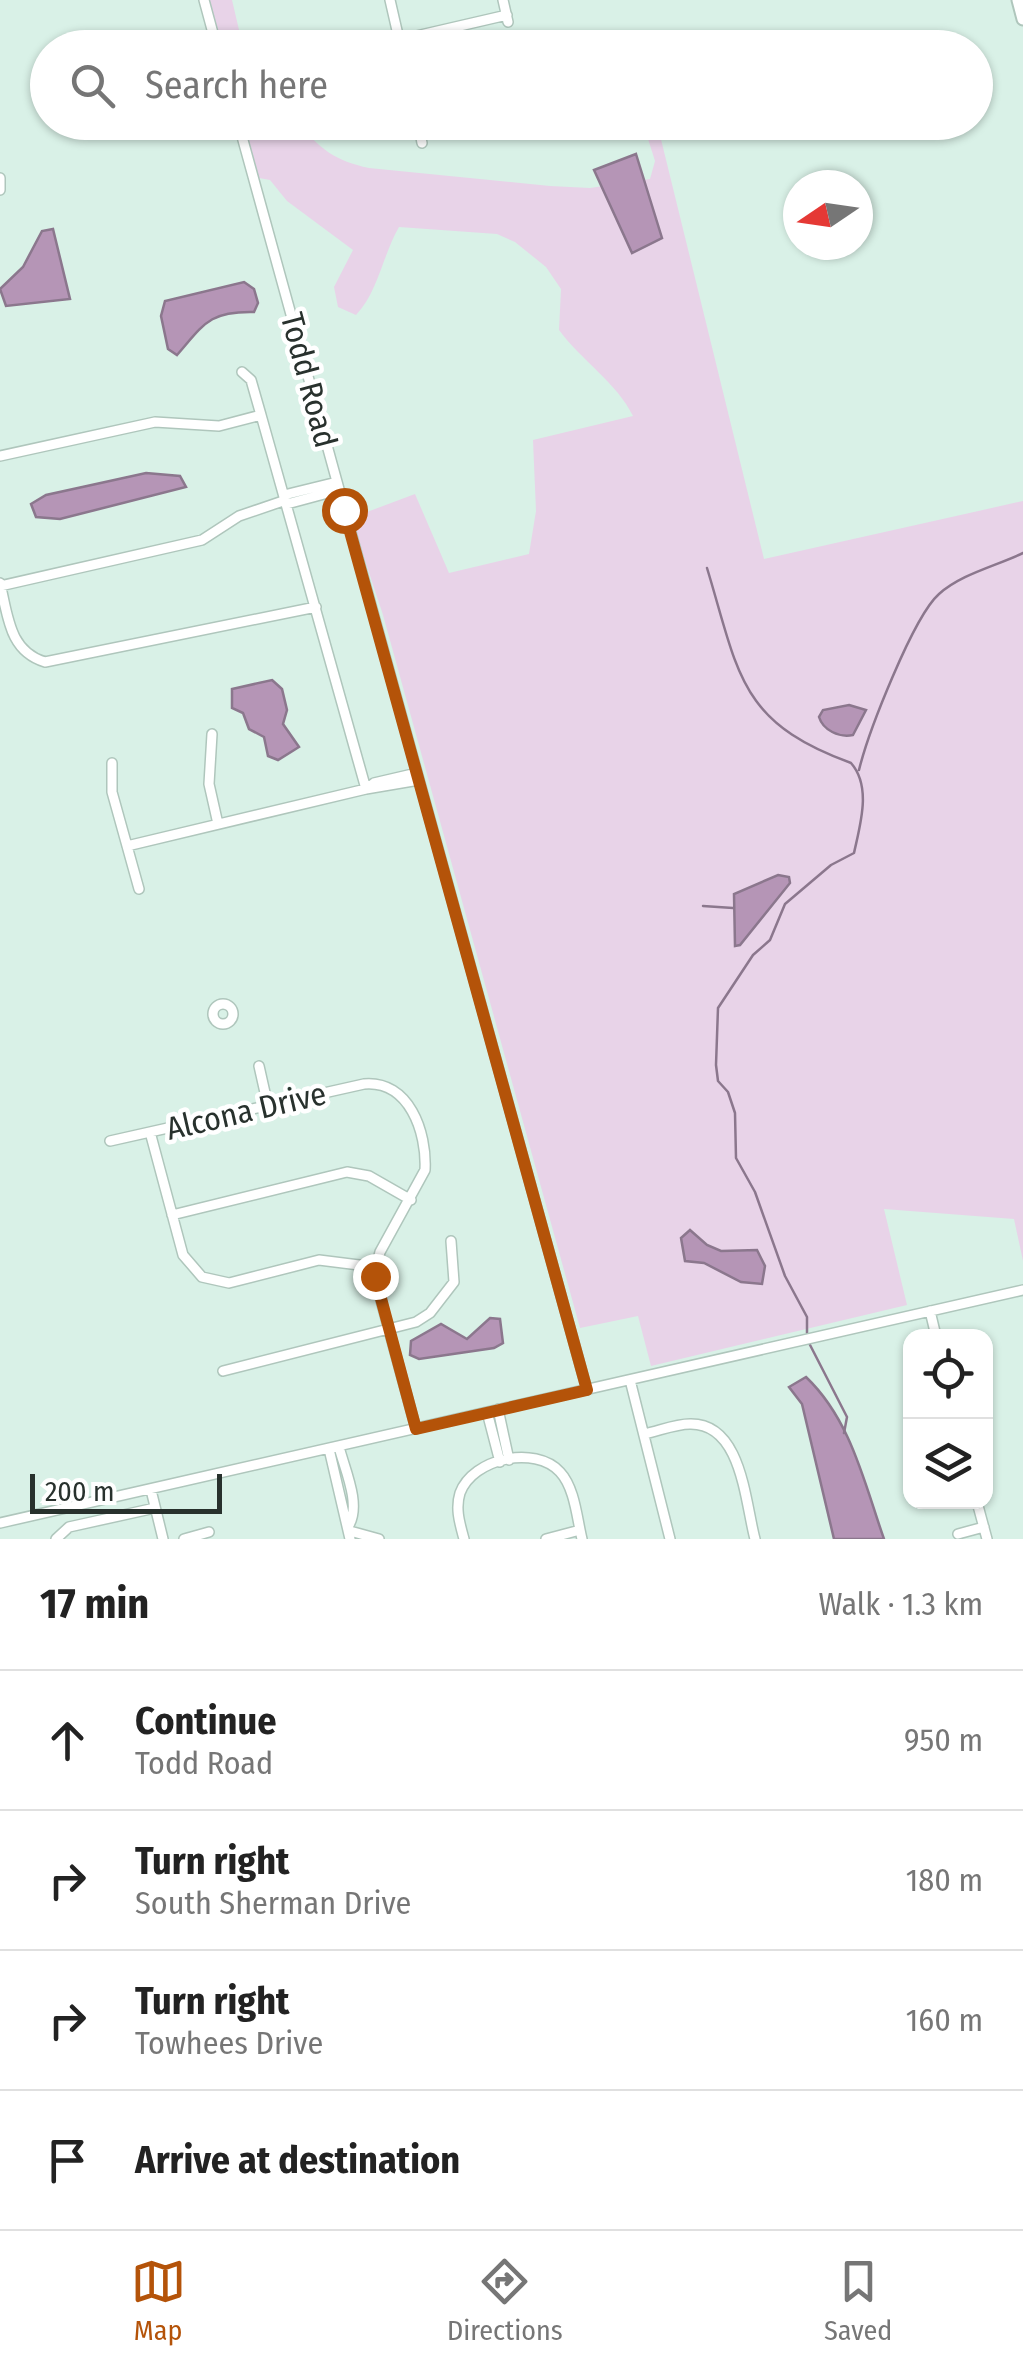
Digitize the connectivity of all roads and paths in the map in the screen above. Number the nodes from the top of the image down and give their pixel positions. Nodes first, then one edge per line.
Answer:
1 (204, 0) edge
2 (390, 0) edge
3 (504, 0) edge
4 (1018, 0) edge
5 (1023, 19) edge
6 (212, 30) edge
7 (397, 30) edge
8 (458, 30) edge
9 (243, 140) edge
10 (421, 140) edge
11 (422, 143) dead end
12 (0, 178) edge
13 (0, 190) edge
14 (242, 372) dead end
15 (262, 415) junction
16 (0, 456) edge
17 (338, 486) junction
18 (285, 500) junction
19 (0, 585) edge
20 (316, 607) junction
21 (212, 734) dead end
22 (112, 764) dead end
23 (418, 776) junction
24 (366, 789) junction
25 (218, 824) junction
26 (126, 846) junction
27 (139, 890) dead end
28 (259, 1066) dead end
29 (268, 1106) junction
30 (150, 1132) junction
31 (110, 1141) dead end
32 (411, 1200) junction
33 (172, 1215) junction
34 (451, 1242) dead end
35 (375, 1267) junction
36 (1023, 1290) edge
37 (930, 1311) junction
38 (934, 1329) edge
39 (388, 1330) junction
40 (223, 1371) dead end
41 (630, 1380) junction
42 (587, 1390) junction
43 (493, 1411) junction
44 (416, 1429) junction
45 (644, 1434) junction
46 (334, 1448) junction
47 (505, 1461) junction
48 (150, 1490) junction
49 (155, 1508) junction
50 (979, 1509) edge
51 (0, 1523) edge
52 (984, 1527) junction
53 (209, 1532) dead end
54 (350, 1532) edge
55 (958, 1534) dead end
56 (581, 1535) edge
57 (56, 1539) edge
58 (163, 1539) edge
59 (184, 1539) edge
60 (379, 1539) edge
61 (464, 1539) edge
62 (546, 1539) edge
63 (670, 1539) edge
64 (755, 1539) edge
65 (986, 1539) edge

1 - 6 street
2 - 7 street
3 - 8 street
4 - 5 main road
9 - 17 street, Todd Road
10 - 11 street
12 - 13 street
14 - 15 street
15 - 16 street
15 - 18 street
17 - 18 street
17 - 23 street, Todd Road
18 - 19 street
18 - 20 street
19 - 20 street
20 - 24 street
21 - 25 street
22 - 26 street
23 - 24 street
23 - 42 street, Todd Road
24 - 25 street
25 - 26 street
26 - 27 street
28 - 29 street
29 - 30 street, Alcona Drive
29 - 32 street, Alcona Drive
30 - 31 street, Alcona Drive
30 - 33 street
32 - 33 street
32 - 35 street
33 - 35 street
34 - 39 street
35 - 39 street
36 - 37 street
37 - 38 street
37 - 41 street
39 - 40 street
39 - 44 street
41 - 42 street
41 - 45 street
42 - 43 street
43 - 44 street
43 - 47 street
44 - 46 street
45 - 63 street
45 - 64 street
46 - 48 street
46 - 54 street
47 - 56 street
47 - 61 street
48 - 49 street
48 - 51 street
49 - 57 street
49 - 58 street
50 - 52 street
52 - 55 street
52 - 65 street
53 - 59 street
54 - 60 street
56 - 62 street

